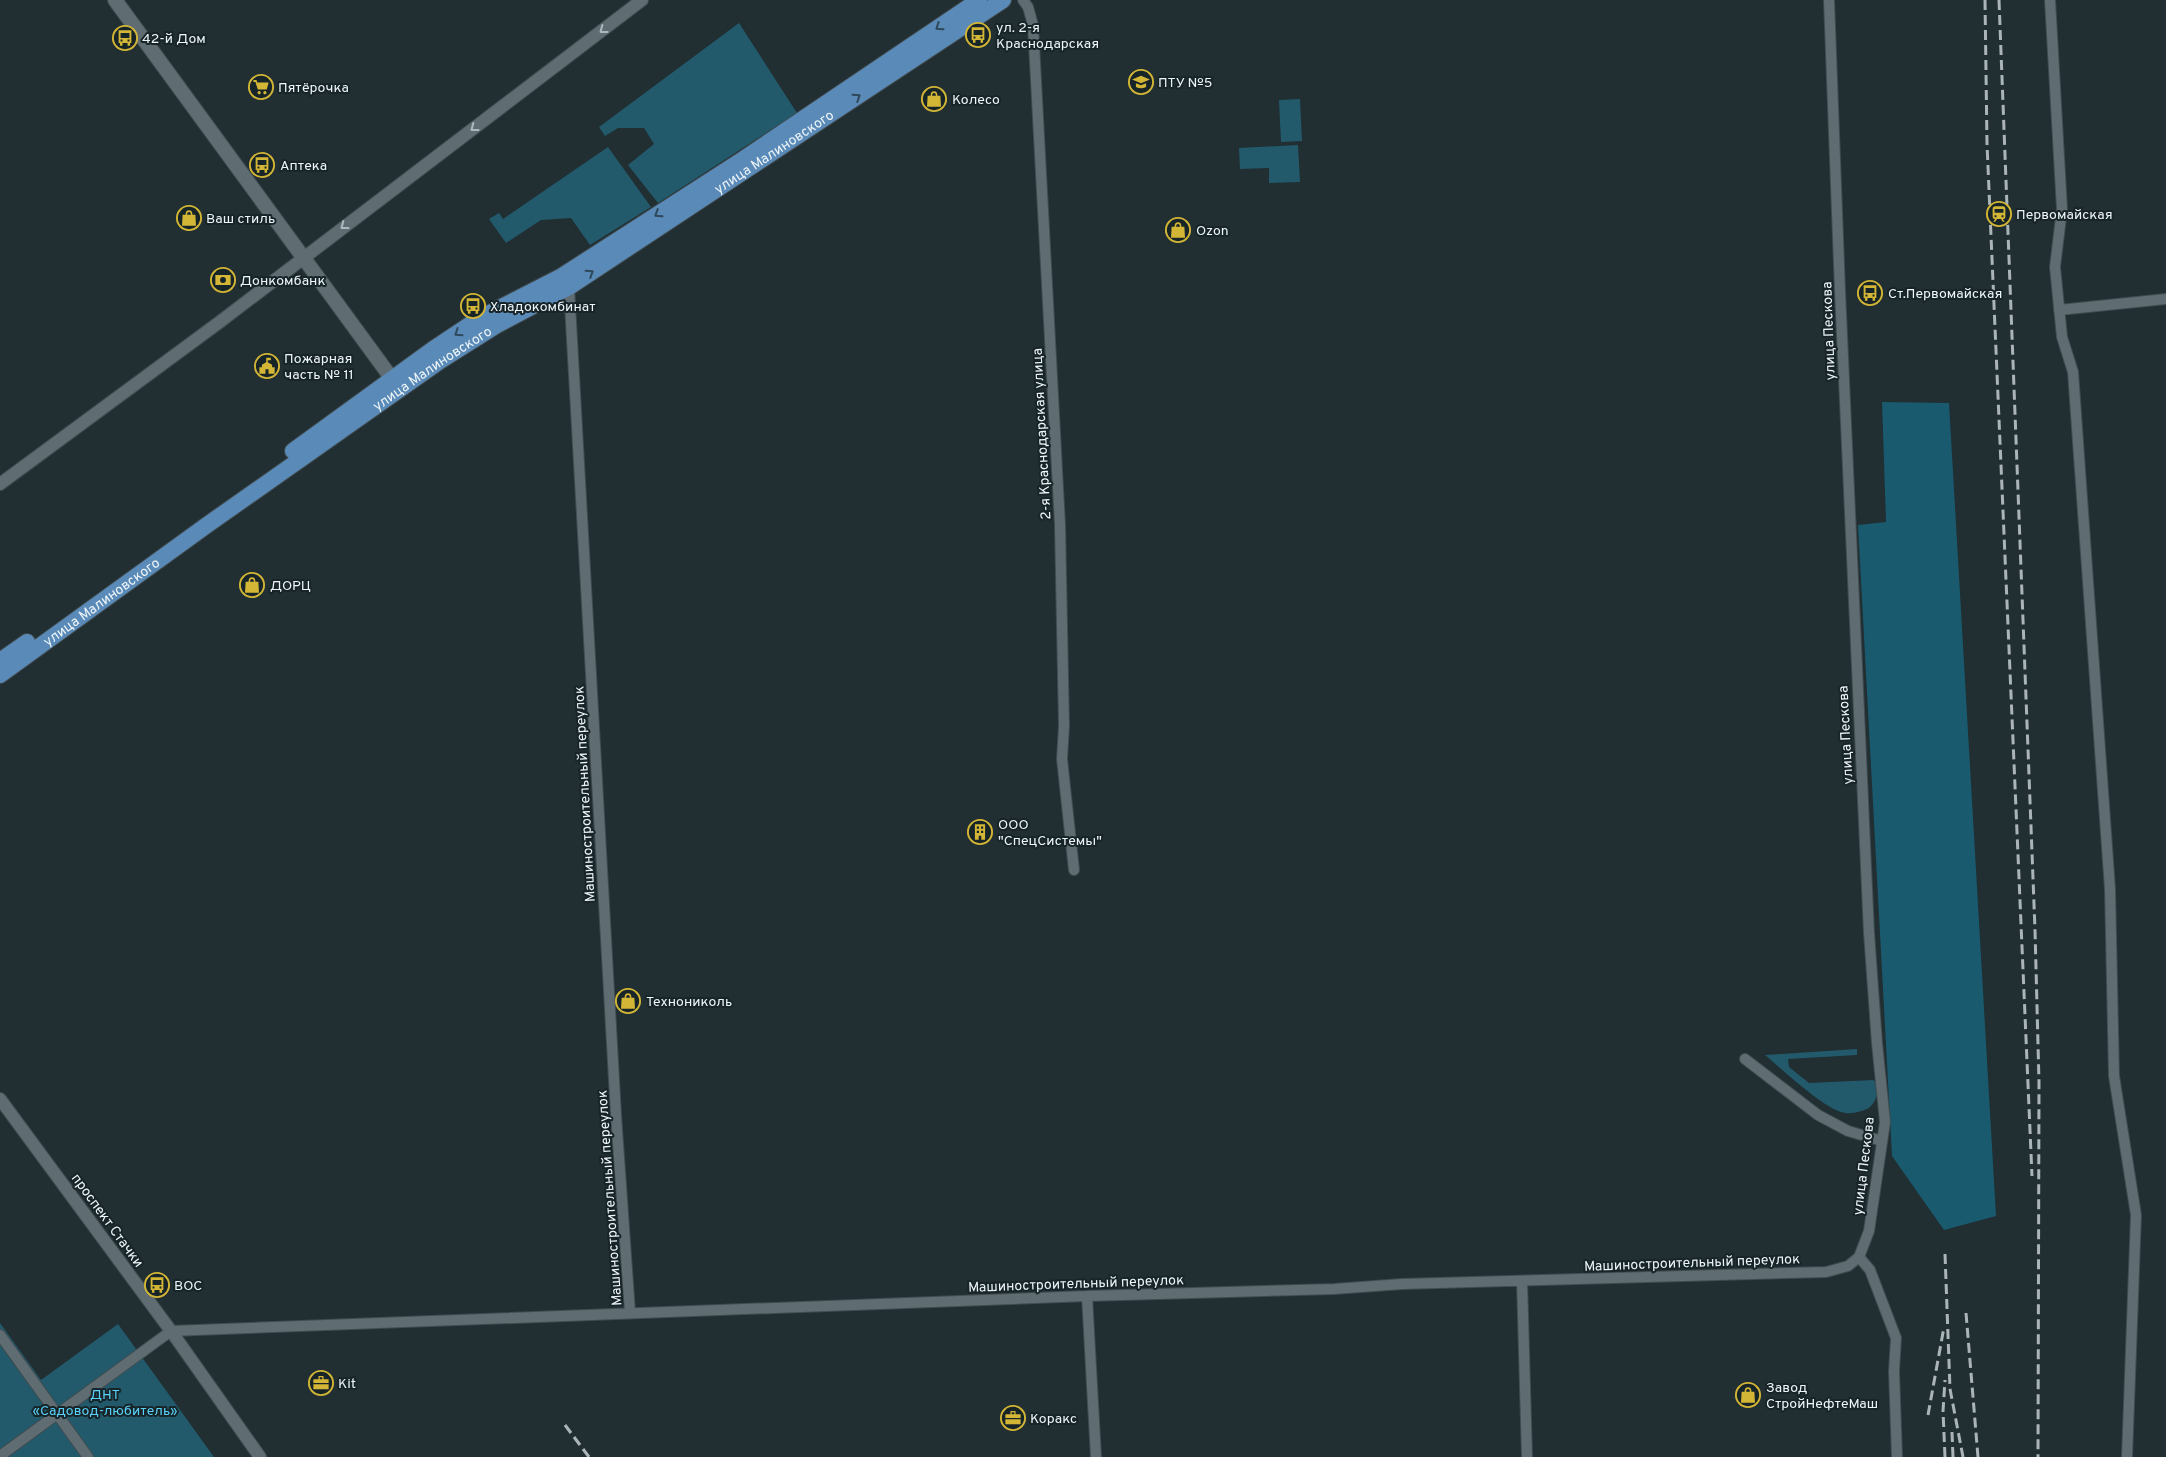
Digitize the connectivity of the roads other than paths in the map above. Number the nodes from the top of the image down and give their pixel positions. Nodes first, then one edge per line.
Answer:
1 (115, 0) edge
2 (642, 0) edge
3 (979, 0) edge
4 (1003, 0) edge
5 (1023, 0) edge
6 (1829, 0) edge
7 (2050, 0) edge
8 (303, 257) junction
9 (566, 282) junction
10 (2166, 299) edge
11 (2058, 310) junction
12 (396, 384) junction
13 (0, 484) edge
14 (0, 660) edge
15 (0, 675) edge
16 (1074, 870) dead end
17 (1745, 1059) dead end
18 (0, 1098) edge
19 (1882, 1140) junction
20 (1859, 1257) junction
21 (1522, 1281) junction
22 (1087, 1296) junction
23 (630, 1312) junction
24 (171, 1331) junction
25 (0, 1334) edge
26 (57, 1414) junction
27 (0, 1456) edge
28 (88, 1457) edge
29 (260, 1457) edge
30 (1096, 1457) edge
31 (1527, 1457) edge
32 (1897, 1457) edge
33 (2127, 1457) edge

1 - 8 main road
2 -> 8 street
3 -> 9 highway, улица Малиновского
9 -> 4 highway, улица Малиновского
5 - 16 street, 2-я Краснодарская улица
6 - 19 street, улица Пескова
7 - 11 street
8 - 12 main road
8 - 13 street
9 - 12 highway, улица Малиновского
9 - 23 street, Машиностроительный переулок
10 - 11 street
11 - 33 street
12 - 14 highway, улица Малиновского
12 - 15 highway, улица Малиновского
17 - 19 street
18 - 24 street, проспект Стачки
19 - 20 street, улица Пескова
20 - 21 street, Машиностроительный переулок
20 - 32 street
21 - 22 street, Машиностроительный переулок
21 - 31 street
22 - 23 street, Машиностроительный переулок
22 - 30 street
23 - 24 street, Машиностроительный переулок
24 - 26 street
24 - 29 street, проспект Стачки
25 - 26 street
26 - 27 street
26 - 28 street

